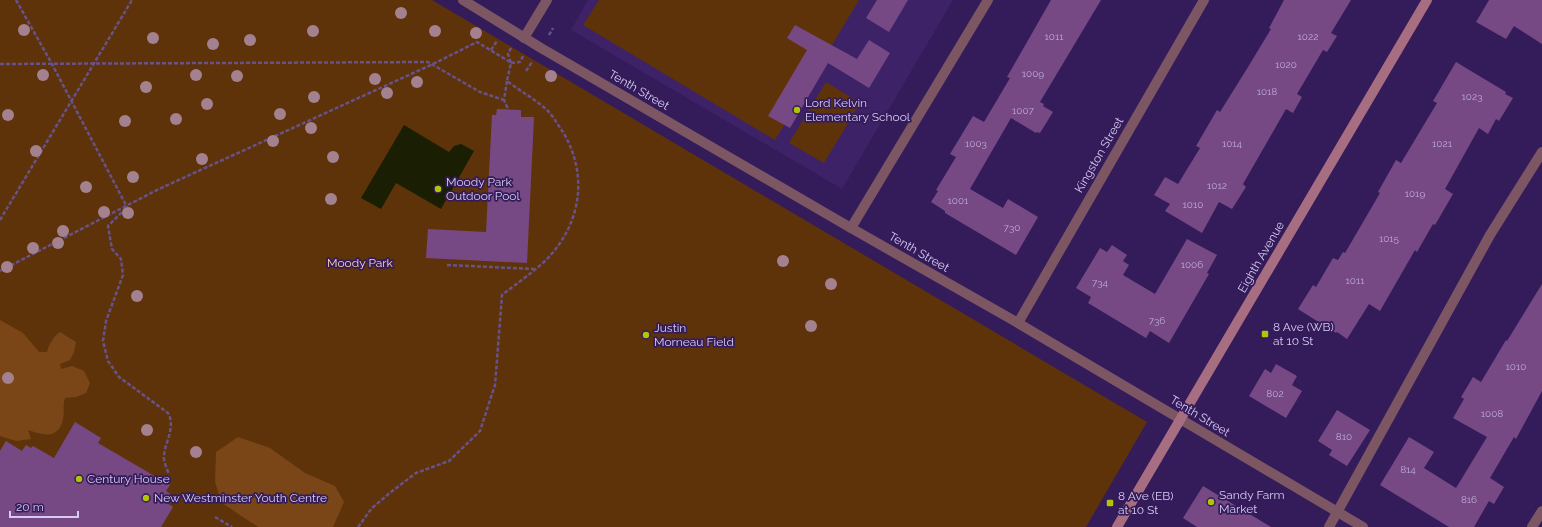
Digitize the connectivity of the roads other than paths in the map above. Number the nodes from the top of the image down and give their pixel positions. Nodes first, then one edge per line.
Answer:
1 (463, 0) edge
2 (547, 0) edge
3 (988, 0) edge
4 (1204, 0) edge
5 (1427, 0) edge
6 (524, 38) junction
7 (1542, 152) edge
8 (851, 228) junction
9 (1018, 323) junction
10 (1181, 420) junction
11 (1542, 511) edge
12 (1338, 512) junction
13 (1117, 527) edge
14 (1329, 527) edge
15 (1363, 527) edge
16 (1532, 527) edge

1 - 6 street, Tenth Street
2 - 6 street
3 - 8 street
4 - 9 street, Kingston Street
5 - 10 street, Eighth Avenue
6 - 8 street, Tenth Street
7 - 12 street
8 - 9 street, Tenth Street
9 - 10 street, Tenth Street
10 - 12 street, Tenth Street
10 - 13 street, Eighth Avenue
11 - 16 street
12 - 14 street
12 - 15 street, Tenth Street

